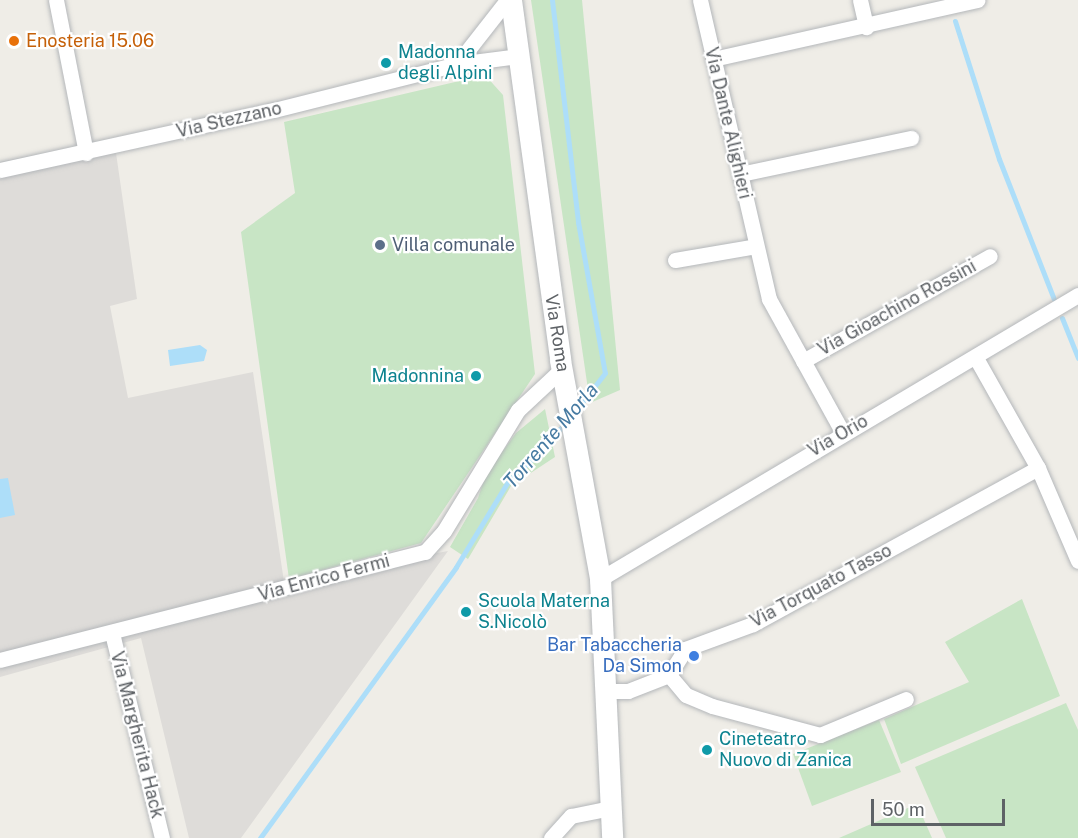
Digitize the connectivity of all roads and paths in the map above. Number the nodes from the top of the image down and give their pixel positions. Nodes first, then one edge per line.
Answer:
1 (56, 0) edge
2 (509, 0) edge
3 (700, 0) edge
4 (860, 0) edge
5 (978, 0) edge
6 (867, 27) junction
7 (519, 56) junction
8 (713, 59) junction
9 (457, 64) junction
10 (911, 138) dead end
11 (86, 153) junction
12 (0, 170) edge
13 (740, 174) junction
14 (756, 246) junction
15 (990, 256) dead end
16 (675, 260) dead end
17 (1078, 295) edge
18 (976, 358) junction
19 (803, 361) junction
20 (562, 369) junction
21 (843, 433) junction
22 (1038, 468) junction
23 (1078, 561) edge
24 (600, 579) junction
25 (112, 633) junction
26 (0, 660) edge
27 (669, 675) junction
28 (607, 691) junction
29 (906, 699) dead end
30 (611, 808) junction
31 (162, 838) edge
32 (551, 838) edge
33 (612, 838) edge

1 - 11 street
2 - 7 main road, Via Roma
2 - 9 street
3 - 8 street, Via Dante Alighieri
4 - 6 street
5 - 6 street
6 - 8 street
7 - 9 street, Via Stezzano
7 - 20 main road, Via Roma
8 - 13 street, Via Dante Alighieri
9 - 11 street, Via Stezzano
10 - 13 street
11 - 12 street, Via Stezzano
13 - 14 street, Via Dante Alighieri
14 - 16 street
14 - 19 street, Via Dante Alighieri
15 - 19 street, Via Gioachino Rossini
17 - 18 street, Via Orio
18 - 21 street, Via Orio
18 - 22 street
19 - 21 street, Via Dante Alighieri
20 - 24 main road, Via Roma
20 - 25 street, Via Enrico Fermi
21 - 24 street, Via Orio
22 - 23 street
22 - 27 street, Via Torquato Tasso
24 - 28 main road, Via Roma
25 - 26 street, Via Enrico Fermi
25 - 31 street, Via Margherita Hack
27 - 28 street
27 - 29 street
28 - 30 main road, Via Roma
30 - 32 street
30 - 33 main road, Via Roma

